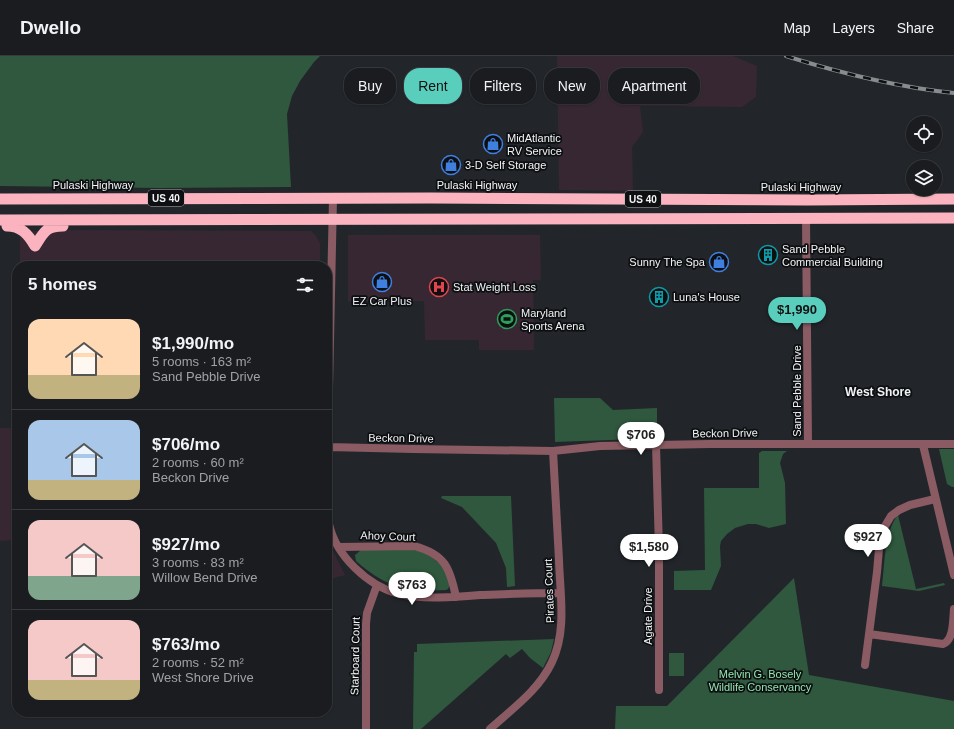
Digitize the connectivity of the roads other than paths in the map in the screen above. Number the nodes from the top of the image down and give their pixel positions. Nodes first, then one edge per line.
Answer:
1 (332, 198) junction
2 (0, 199) edge
3 (954, 199) edge
4 (332, 218) junction
5 (954, 218) edge
6 (806, 219) junction
7 (0, 220) edge
8 (107, 220) junction
9 (0, 226) edge
10 (331, 261) edge
11 (808, 443) junction
12 (954, 444) edge
13 (656, 445) junction
14 (923, 445) junction
15 (332, 447) edge
16 (553, 450) junction
17 (935, 499) junction
18 (332, 532) edge
19 (339, 547) junction
20 (954, 575) edge
21 (377, 585) junction
22 (560, 592) junction
23 (456, 597) junction
24 (954, 609) edge
25 (869, 634) junction
26 (864, 665) dead end
27 (659, 690) dead end
28 (366, 729) edge
29 (490, 729) edge

1 - 2 highway, Pulaski Highway / US 40
1 - 3 highway, Pulaski Highway / US 40
1 - 4 street
4 - 6 highway, US 40
4 - 8 highway, US 40
4 - 10 street
5 - 6 highway, US 40
6 - 11 street, Sand Pebble Drive
7 - 8 highway, US 40
8 - 9 highway
11 - 13 street, Beckon Drive
11 - 14 street, Beckon Drive
12 - 14 street, Beckon Drive
13 - 16 street, Beckon Drive
13 - 27 street, Agate Drive
14 - 17 street
15 - 16 street, Beckon Drive
16 - 22 street, Pirates Court
17 - 20 street
17 - 25 street
18 - 19 street
19 - 21 street
19 - 23 street, Ahoy Court
21 - 23 street
21 - 28 street, Starboard Court
22 - 23 street
22 - 29 street, Pirates Court
24 - 25 street
25 - 26 street

